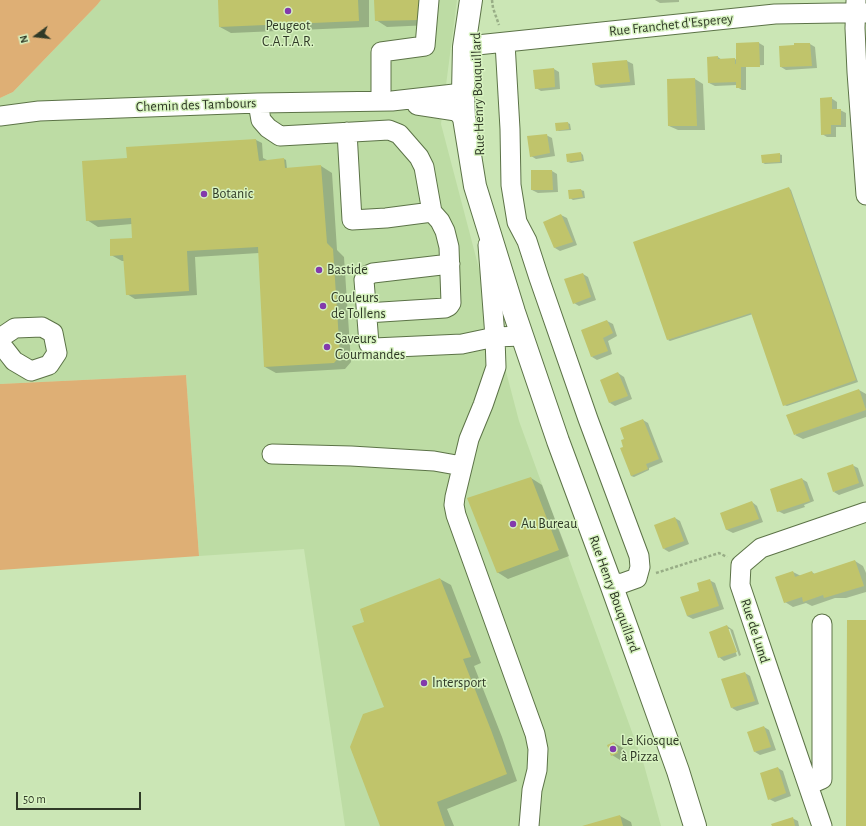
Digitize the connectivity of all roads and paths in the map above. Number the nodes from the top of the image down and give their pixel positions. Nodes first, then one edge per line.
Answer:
1 (429, 0) edge
2 (471, 0) edge
3 (474, 0) edge
4 (492, 0) edge
5 (859, 9) edge
6 (505, 43) junction
7 (477, 45) junction
8 (463, 93) junction
9 (387, 101) junction
10 (258, 103) junction
11 (0, 116) edge
12 (464, 118) junction
13 (347, 132) junction
14 (481, 187) junction
15 (866, 195) edge
16 (432, 212) junction
17 (487, 225) junction
18 (450, 264) junction
19 (366, 313) junction
20 (522, 336) junction
21 (495, 337) junction
22 (0, 338) edge
23 (0, 343) edge
24 (272, 454) dead end
25 (462, 466) junction
26 (866, 512) edge
27 (742, 565) junction
28 (637, 578) junction
29 (611, 584) junction
30 (822, 624) dead end
31 (808, 785) junction
32 (529, 826) edge
33 (695, 826) edge
34 (822, 826) edge

1 - 9 street
2 - 8 main road, Rue Henry Bouquillard
3 - 7 main road, Rue Henry Bouquillard
4 - 6 path
5 - 6 street, Rue Franchet d'Esperey
5 - 15 street
6 - 7 street, Rue Franchet d'Esperey
6 - 28 street
7 - 14 main road, Rue Henry Bouquillard
8 - 9 street, Chemin des Tambours
8 - 12 main road, Rue Henry Bouquillard
8 - 14 main road, Rue Henry Bouquillard
9 - 10 street, Chemin des Tambours
9 - 12 street, Chemin des Tambours
10 - 11 street, Chemin des Tambours
10 - 13 street
12 - 17 main road, Rue Henry Bouquillard
13 - 16 street
13 - 16 street
14 - 17 main road, Rue Henry Bouquillard
16 - 18 street
17 - 20 main road, Rue Henry Bouquillard
17 - 21 street
18 - 19 street
18 - 19 street
19 - 21 street
20 - 21 street
20 - 29 main road, Rue Henry Bouquillard
21 - 25 street
22 - 23 street
24 - 25 street
25 - 32 street
26 - 27 street
27 - 28 path
27 - 31 street, Rue de Lund
28 - 29 street
29 - 33 main road, Rue Henry Bouquillard
30 - 31 street
31 - 34 street, Rue de Lund

